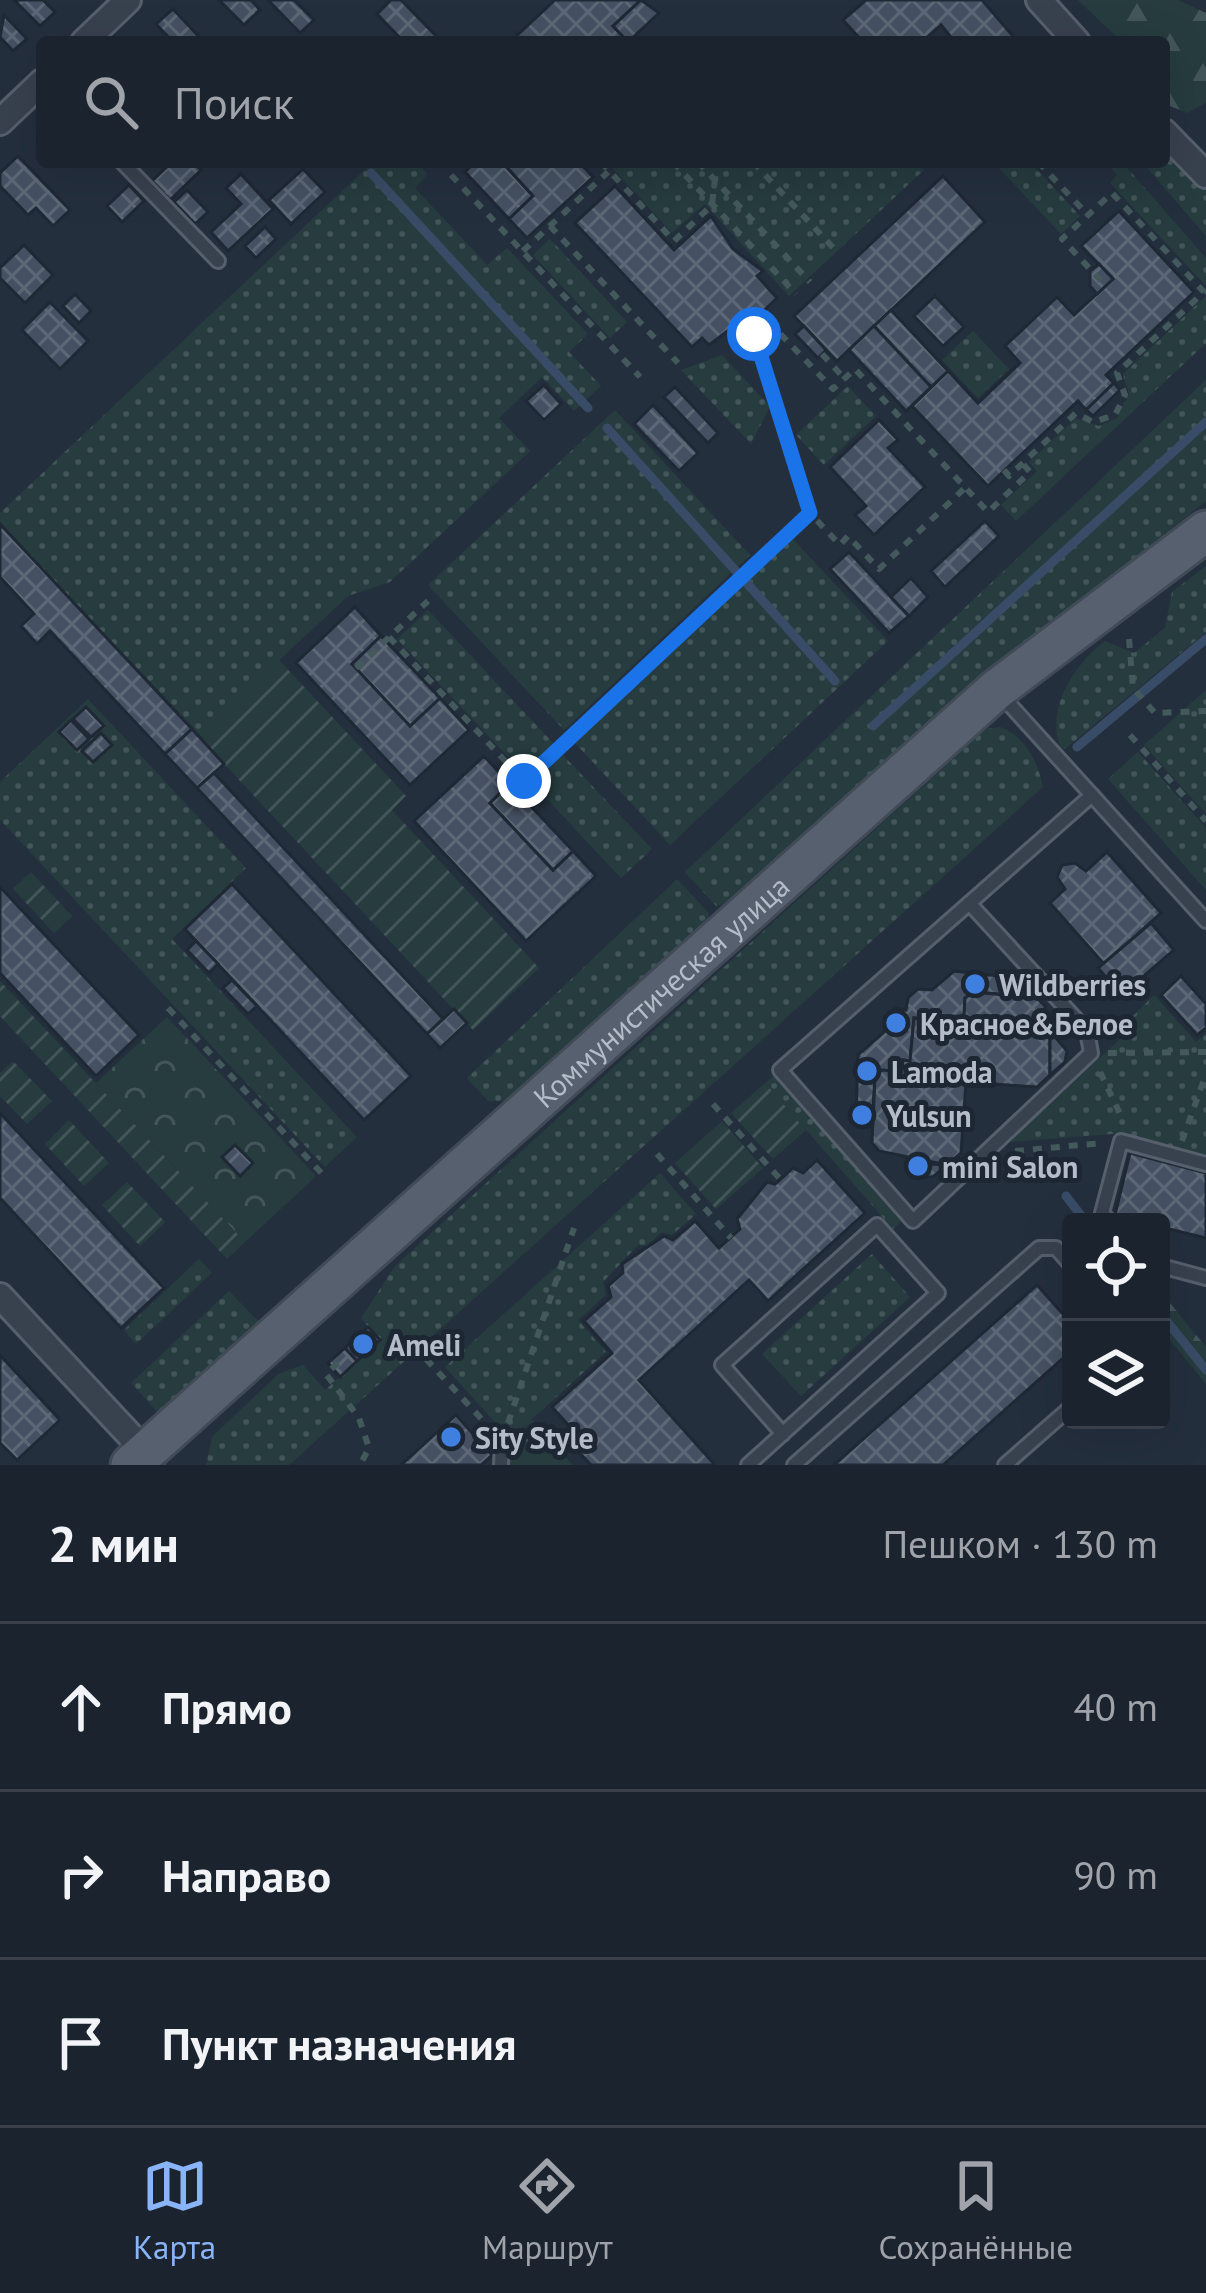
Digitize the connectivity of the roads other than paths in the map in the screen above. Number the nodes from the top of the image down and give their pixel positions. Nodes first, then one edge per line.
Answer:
1 (128, 0) edge
2 (1040, 0) edge
3 (90, 36) edge
4 (1072, 36) edge
5 (36, 88) edge
6 (0, 122) edge
7 (1170, 138) edge
8 (128, 168) edge
9 (1206, 175) edge
10 (218, 261) dead end
11 (1206, 531) edge
12 (996, 690) junction
13 (1092, 795) junction
14 (969, 903) junction
15 (1206, 921) edge
16 (1206, 1164) edge
17 (1102, 1213) edge
18 (1062, 1255) edge
19 (1170, 1268) edge
20 (1206, 1278) edge
21 (0, 1296) edge
22 (1062, 1415) edge
23 (783, 1433) junction
24 (502, 1440) road end
25 (145, 1460) edge
26 (501, 1465) edge
27 (748, 1465) edge
28 (794, 1465) edge
29 (1006, 1465) edge

1 - 3 street
2 - 4 street
5 - 6 street
7 - 9 street
8 - 10 lane
11 - 12 main road, Коммунистическая улица
12 - 13 lane
12 - 25 main road, Коммунистическая улица
13 - 14 lane
13 - 15 lane
14 - 14 lane
16 - 17 lane
18 - 28 lane
19 - 20 lane
21 - 25 street
22 - 29 lane
23 - 23 lane
23 - 27 lane
24 - 26 lane

